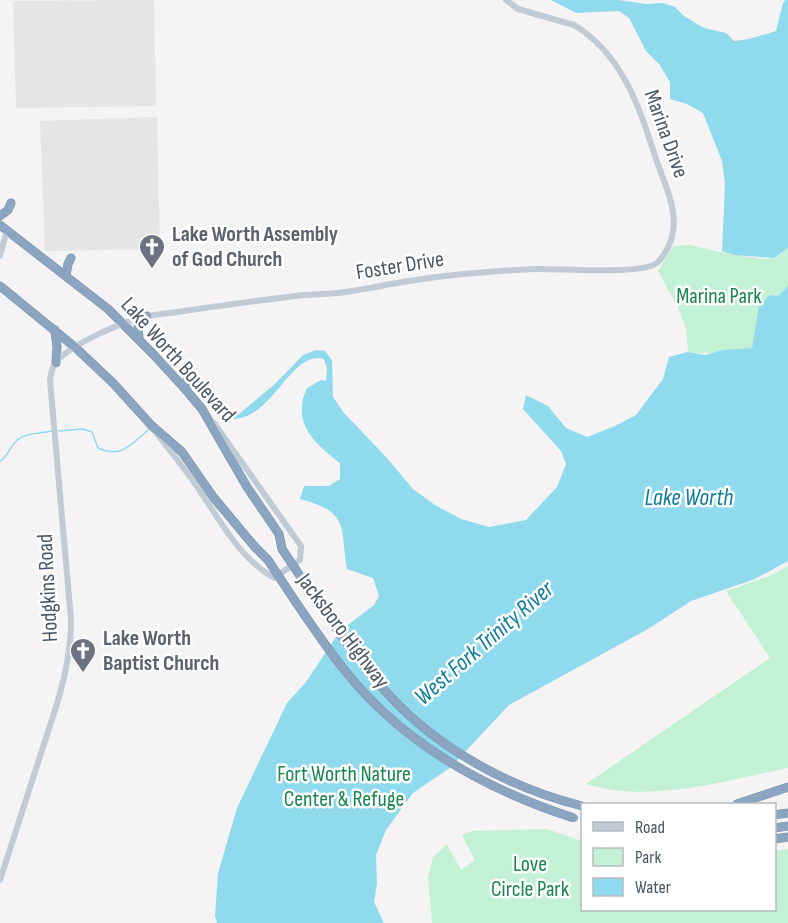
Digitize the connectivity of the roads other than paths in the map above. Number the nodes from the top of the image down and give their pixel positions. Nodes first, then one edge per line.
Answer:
1 (506, 0) edge
2 (11, 203) dead end
3 (0, 216) edge
4 (3, 228) edge
5 (672, 241) joint
6 (0, 256) edge
7 (71, 258) dead end
8 (66, 275) junction
9 (0, 286) edge
10 (0, 293) edge
11 (13, 296) junction
12 (147, 316) junction
13 (122, 323) junction
14 (55, 330) junction
15 (140, 340) junction
16 (76, 348) junction
17 (56, 363) junction
18 (190, 377) dead end
19 (186, 390) junction
20 (202, 409) junction
21 (152, 426) junction
22 (788, 787) edge
23 (740, 803) edge
24 (581, 806) edge
25 (578, 819) edge
26 (0, 880) edge

1 - 5 street, Marina Drive
2 - 3 highway
4 - 6 street
4 - 8 highway, Lake Worth Boulevard
5 - 12 street, Foster Drive
7 - 8 highway
8 - 13 highway, Lake Worth Boulevard
9 - 11 highway
10 - 11 highway
11 - 14 highway
12 - 13 street, Foster Drive
12 - 15 highway
13 - 15 highway, Lake Worth Boulevard
13 - 16 street
14 - 16 highway
14 - 17 highway
15 - 19 highway, Lake Worth Boulevard
16 - 17 street
16 - 21 highway
17 - 26 street, Hodgkins Road
18 - 19 highway
19 - 20 highway, Lake Worth Boulevard
20 - 21 street, Lake Worth Boulevard
20 - 24 highway, Jacksboro Highway, bridge
21 - 25 highway, Jacksboro Highway, bridge
22 - 23 highway

